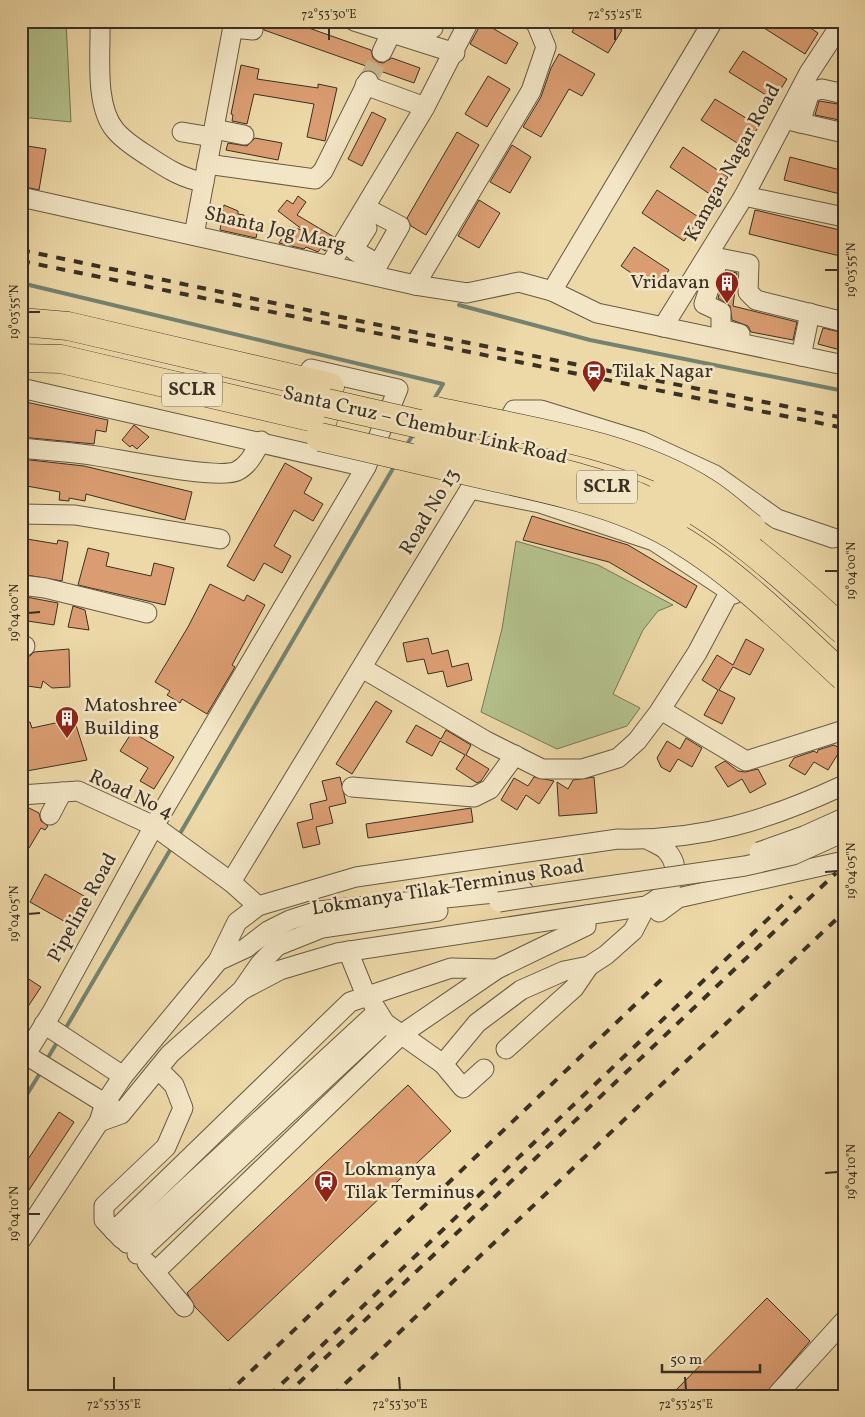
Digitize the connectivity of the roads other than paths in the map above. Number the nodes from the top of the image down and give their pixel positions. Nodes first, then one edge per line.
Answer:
1 (100, 21) edge
2 (354, 21) edge
3 (469, 21) edge
4 (533, 21) edge
5 (714, 21) edge
6 (843, 21) edge
7 (388, 27) edge
8 (253, 30) dead end
9 (228, 31) edge
10 (432, 31) edge
11 (382, 52) tunnel mouth
12 (455, 54) junction
13 (809, 73) junction
14 (844, 80) edge
15 (844, 94) edge
16 (425, 107) junction
17 (793, 121) junction
18 (182, 132) dead end
19 (844, 133) edge
20 (209, 134) junction
21 (244, 135) dead end
22 (207, 164) junction
23 (198, 181) junction
24 (744, 196) junction
25 (21, 197) edge
26 (372, 210) junction
27 (844, 217) edge
28 (194, 235) junction
29 (330, 266) junction
30 (375, 270) junction
31 (701, 282) junction
32 (415, 285) junction
33 (552, 291) junction
34 (815, 315) junction
35 (844, 322) edge
36 (29, 324) edge
37 (663, 327) junction
38 (738, 338) junction
39 (807, 353) junction
40 (21, 358) edge
41 (842, 360) edge
42 (21, 365) edge
43 (21, 388) edge
44 (325, 412) junction
45 (261, 441) junction
46 (21, 448) edge
47 (366, 467) junction
48 (470, 489) junction
49 (21, 514) edge
50 (832, 538) dead end
51 (220, 539) dead end
52 (21, 585) edge
53 (730, 591) junction
54 (844, 605) edge
55 (147, 613) dead end
56 (844, 631) edge
57 (844, 652) edge
58 (362, 668) junction
59 (844, 677) edge
60 (844, 691) edge
61 (661, 710) junction
62 (844, 730) edge
63 (515, 755) junction
64 (352, 787) dead end
65 (841, 790) edge
66 (62, 792) junction
67 (21, 795) edge
68 (50, 815) dead end
69 (844, 818) edge
70 (157, 829) junction
71 (844, 832) edge
72 (649, 840) junction
73 (844, 861) edge
74 (231, 882) junction
75 (258, 906) junction
76 (646, 906) junction
77 (586, 915) junction
78 (633, 932) junction
79 (348, 951) junction
80 (218, 961) junction
81 (588, 966) junction
82 (497, 969) junction
83 (242, 990) junction
84 (368, 996) junction
85 (381, 1018) junction
86 (58, 1033) junction
87 (402, 1034) junction
88 (506, 1049) dead end
89 (35, 1062) edge
90 (442, 1064) junction
91 (158, 1069) junction
92 (484, 1069) dead end
93 (123, 1076) junction
94 (105, 1103) junction
95 (121, 1114) junction
96 (99, 1122) junction
97 (21, 1240) edge
98 (126, 1243) junction
99 (156, 1271) junction
100 (184, 1308) dead end
101 (844, 1320) edge
102 (776, 1396) edge

1 - 23 street
2 - 7 street
3 - 12 street
4 - 32 street
5 - 33 street
6 - 13 street, Kamgar Nagar Road
7 - 10 street
7 - 11 street
8 - 9 street
9 - 20 street
10 - 12 street
12 - 16 street
13 - 14 street
13 - 17 street, Kamgar Nagar Road
15 - 17 street
16 - 22 street
16 - 26 street
17 - 19 street
17 - 24 street, Kamgar Nagar Road
18 - 20 street
20 - 21 street
20 - 22 street
20 - 23 street
22 - 23 street
23 - 28 street
24 - 27 street
24 - 31 street, Kamgar Nagar Road
25 - 28 street, Shanta Jog Marg
26 - 29 street
26 - 30 street
26 - 30 street
28 - 29 street, Shanta Jog Marg
29 - 30 street, Shanta Jog Marg
30 - 32 street, Shanta Jog Marg
31 - 34 street
31 - 37 street, Kamgar Nagar Road
31 - 38 street
32 - 33 street, Shanta Jog Marg
33 - 37 street
34 - 35 street
34 - 39 street
36 - 44 highway
36 - 47 street, Pipeline Road
37 - 38 street
38 - 39 street
39 - 41 street
40 - 44 highway, Santa Cruz – Chembur Link Road / SCLR
42 - 44 highway
43 - 45 street
44 - 54 highway, bridge
44 - 56 highway, Santa Cruz – Chembur Link Road / SCLR, bridge
44 - 57 highway, Santa Cruz – Chembur Link Road / SCLR, bridge
44 - 59 highway, bridge
45 - 46 street
45 - 47 street
47 - 70 street, Pipeline Road
48 - 50 street, Road No 13
48 - 53 street
48 - 58 street, Road No 13
49 - 51 street
52 - 55 street
53 - 60 street
53 - 61 street
58 - 63 street
58 - 74 street, Road No 13
61 - 62 street
61 - 63 street
63 - 64 street
65 - 72 street
66 - 67 street, Road No 4
66 - 68 street
66 - 70 street, Road No 4
69 - 80 street, Lokmanya Tilak Terminus Road, bridge
70 - 74 street, Road No 4
70 - 86 street, Pipeline Road
71 - 83 street, Lokmanya Tilak Terminus Road, bridge
72 - 75 street
72 - 76 street
73 - 78 street
74 - 75 street, Road No 4
75 - 80 street
76 - 77 street
76 - 78 street
77 - 79 street
77 - 82 street
78 - 81 street
79 - 83 street
79 - 84 street
80 - 93 street, Lokmanya Tilak Terminus Road
81 - 88 street
81 - 90 street
82 - 84 street
82 - 87 street
83 - 91 street, Lokmanya Tilak Terminus Road
84 - 85 street
84 - 98 street
85 - 87 street
85 - 98 street
86 - 89 street, Pipeline Road
86 - 93 street
87 - 90 street
87 - 99 street
89 - 94 street
90 - 92 street
91 - 95 street, Lokmanya Tilak Terminus Road
91 - 98 street
93 - 94 street, Lokmanya Tilak Terminus Road
94 - 95 street
94 - 96 street, Lokmanya Tilak Terminus Road
95 - 96 street
96 - 97 street, Lokmanya Tilak Terminus Road
98 - 99 street
99 - 100 street
101 - 102 street

